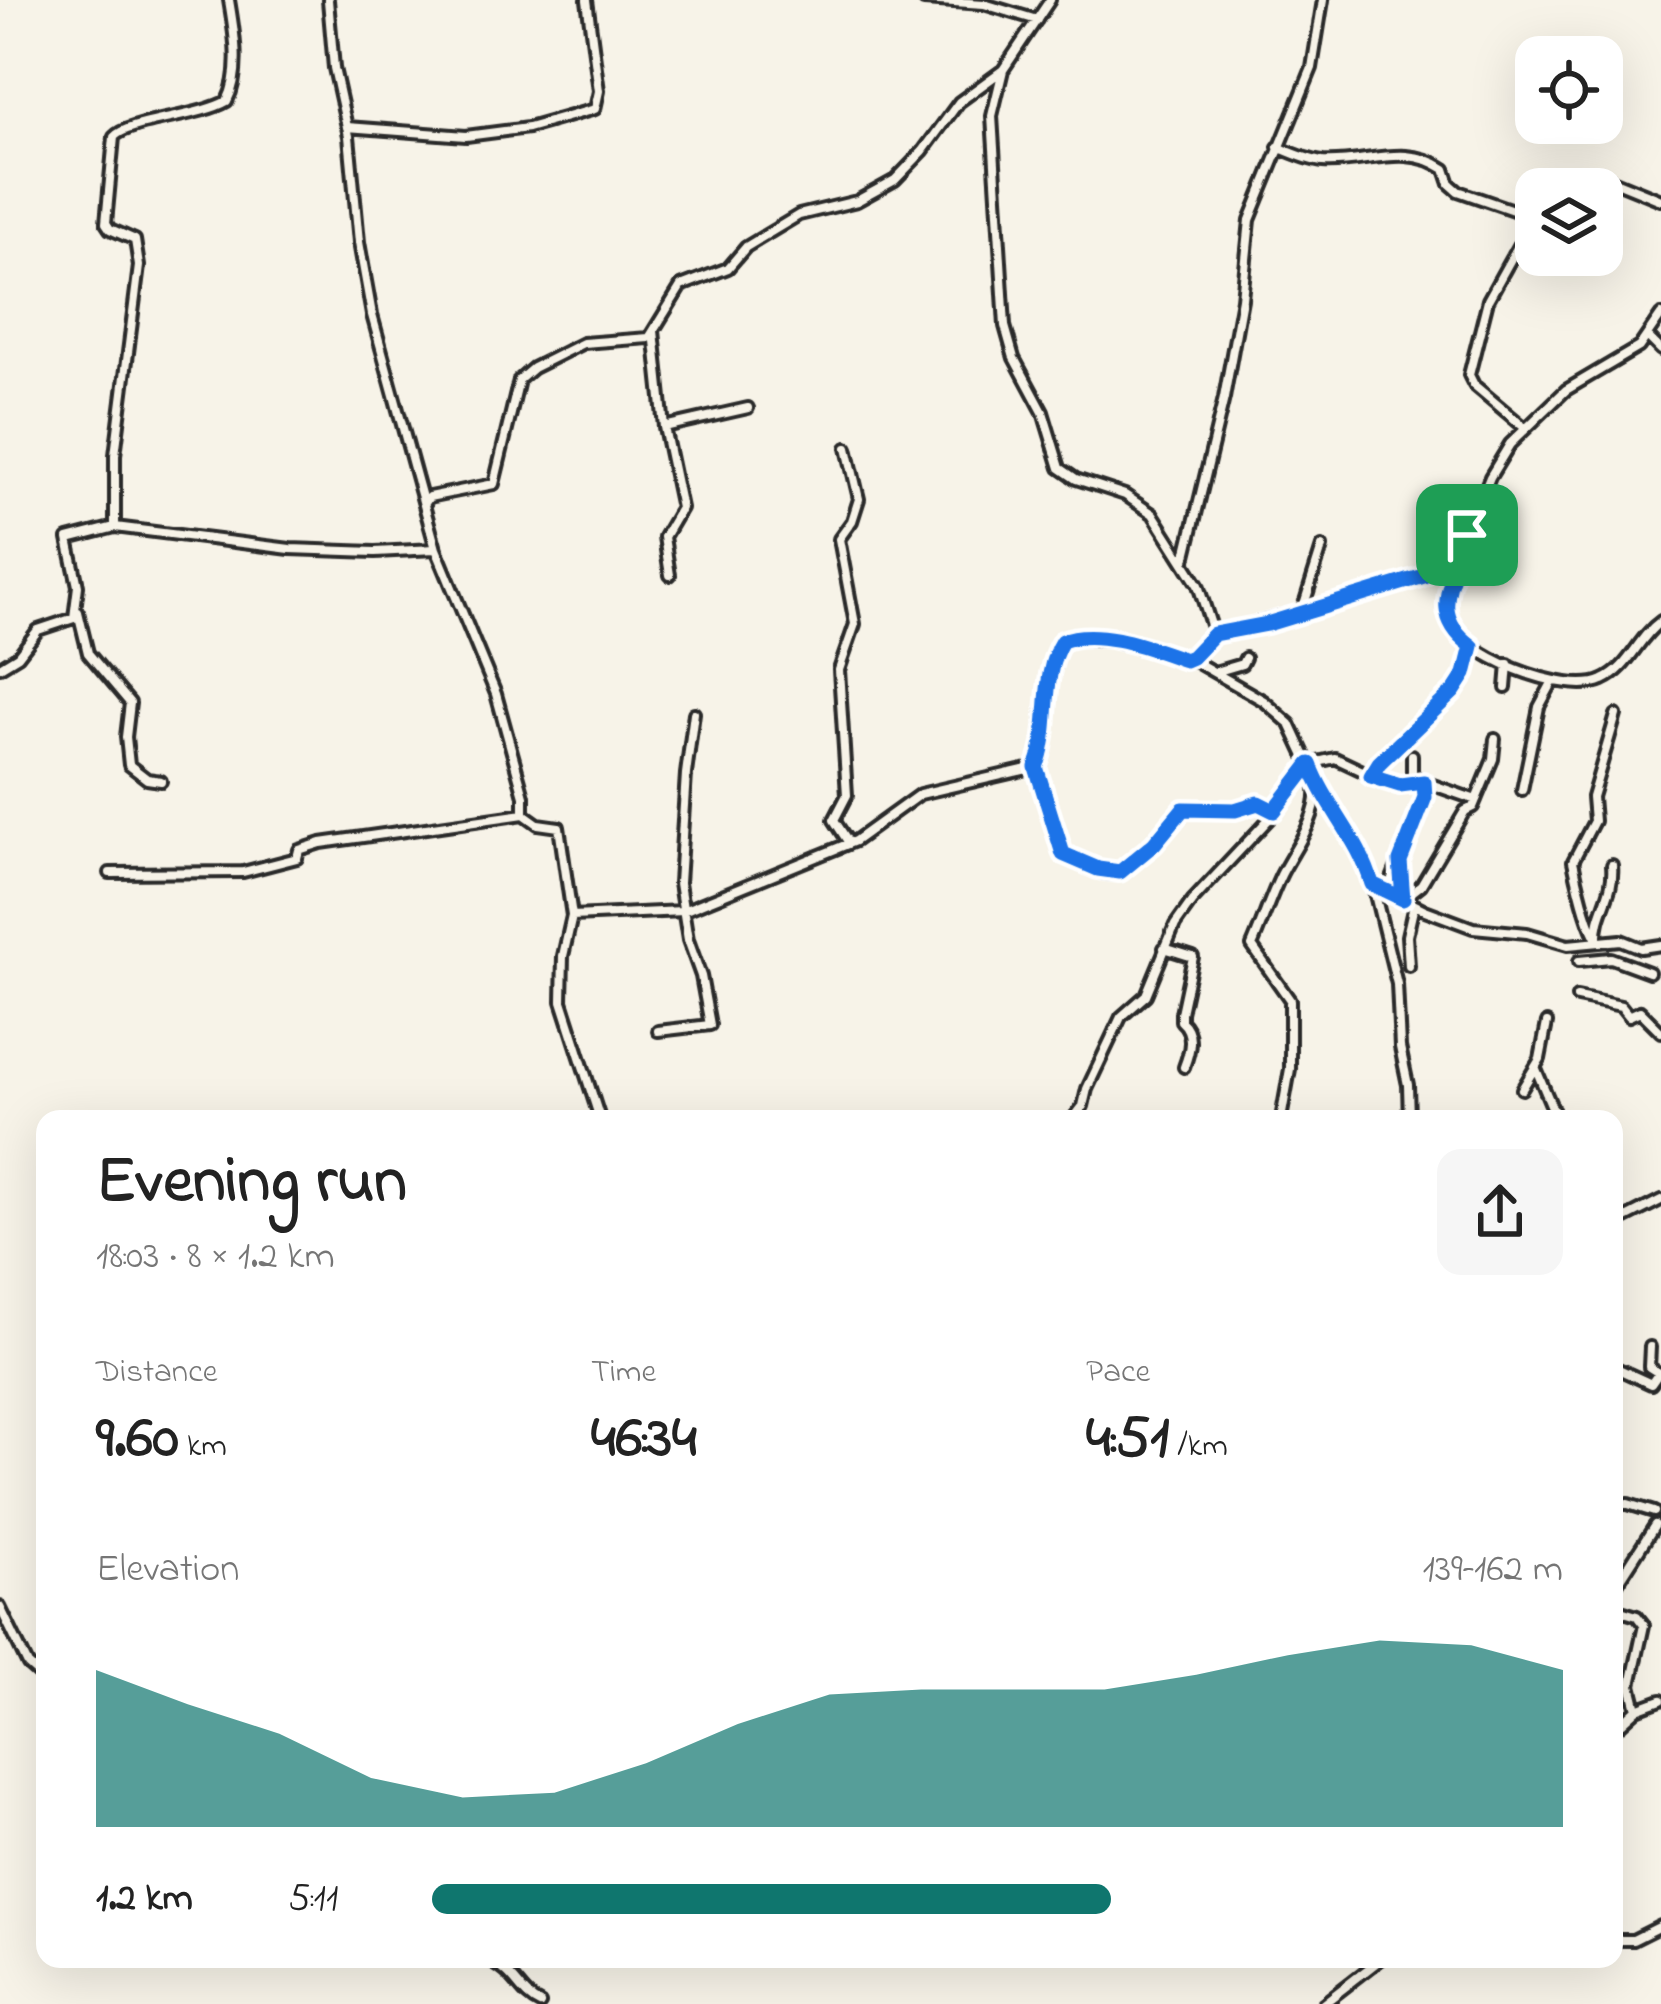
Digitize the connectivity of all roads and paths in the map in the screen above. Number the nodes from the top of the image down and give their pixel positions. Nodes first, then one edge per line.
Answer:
1 (229, 0) edge
2 (328, 0) edge
3 (587, 0) edge
4 (924, 0) edge
5 (1049, 0) edge
6 (1323, 0) edge
7 (1036, 20) junction
8 (1003, 70) junction
9 (347, 127) junction
10 (1278, 147) junction
11 (1623, 185) edge
12 (1661, 200) edge
13 (1515, 211) edge
14 (1515, 252) edge
15 (1661, 315) edge
16 (653, 327) junction
17 (1648, 337) junction
18 (1661, 350) edge
19 (748, 408) dead end
20 (664, 427) junction
21 (1525, 428) junction
22 (847, 448) dead end
23 (424, 506) junction
24 (116, 527) junction
25 (1467, 535) junction
26 (1322, 547) dead end
27 (436, 549) junction
28 (1185, 561) junction
29 (670, 575) dead end
30 (77, 609) junction
31 (1302, 611) junction
32 (1661, 621) edge
33 (1214, 634) junction
34 (1472, 646) junction
35 (1245, 658) dead end
36 (1185, 660) junction
37 (1508, 664) junction
38 (0, 668) edge
39 (1215, 672) junction
40 (1553, 681) junction
41 (1506, 688) dead end
42 (694, 712) dead end
43 (1616, 715) dead end
44 (1495, 739) dead end
45 (1412, 755) dead end
46 (1310, 764) junction
47 (1036, 767) junction
48 (1371, 776) junction
49 (1315, 779) junction
50 (161, 781) dead end
51 (1422, 781) junction
52 (1522, 790) dead end
53 (1476, 800) junction
54 (1274, 811) junction
55 (524, 814) junction
56 (849, 843) junction
57 (1400, 861) junction
58 (1612, 865) dead end
59 (110, 873) dead end
60 (1372, 884) junction
61 (1387, 891) junction
62 (1403, 899) junction
63 (1414, 905) junction
64 (683, 911) junction
65 (572, 916) junction
66 (1598, 940) junction
67 (1661, 945) edge
68 (1164, 948) junction
69 (1641, 948) junction
70 (1579, 961) dead end
71 (1627, 965) junction
72 (1409, 967) dead end
73 (1649, 972) dead end
74 (1577, 997) dead end
75 (1547, 1023) dead end
76 (658, 1031) dead end
77 (1661, 1032) edge
78 (1184, 1067) dead end
79 (1536, 1067) junction
80 (1522, 1089) dead end
81 (597, 1110) edge
82 (1080, 1110) edge
83 (1283, 1110) edge
84 (1408, 1110) edge
85 (1556, 1110) edge
86 (1661, 1200) edge
87 (1623, 1220) edge
88 (1650, 1347) dead end
89 (1623, 1372) edge
90 (1659, 1378) edge
91 (1623, 1504) edge
92 (1654, 1512) dead end
93 (1655, 1525) dead end
94 (1623, 1575) edge
95 (0, 1607) edge
96 (1623, 1612) edge
97 (36, 1672) edge
98 (1661, 1700) edge
99 (1637, 1709) junction
100 (1623, 1722) edge
101 (1661, 1926) edge
102 (1623, 1940) edge
103 (502, 1968) edge
104 (1370, 1968) edge
105 (540, 2004) edge
106 (1323, 2004) edge

1 - 24 street
2 - 9 street
3 - 9 street
4 - 7 street
5 - 7 street
6 - 10 street
7 - 8 street
8 - 16 street
8 - 28 street
9 - 23 street
10 - 13 street
10 - 28 street
11 - 12 street
14 - 21 street
15 - 17 street
16 - 20 street
16 - 23 street
17 - 18 street
17 - 21 street
19 - 20 street
20 - 29 street
21 - 25 street
22 - 56 street
23 - 27 street
24 - 27 street
24 - 30 street
25 - 31 street
25 - 34 street
26 - 31 street
27 - 55 street
28 - 33 street
30 - 38 street
30 - 50 street
31 - 33 street
32 - 40 street
33 - 36 street
34 - 37 street
34 - 48 street
35 - 39 street
36 - 39 street
36 - 47 street
37 - 40 street
37 - 41 street
39 - 46 street
40 - 52 street
42 - 64 street
43 - 66 street
44 - 53 street
45 - 51 street
46 - 48 street
46 - 49 street
46 - 54 street
47 - 54 street
47 - 56 street
48 - 51 street
49 - 60 street
49 - 83 street
51 - 53 street
51 - 57 street
53 - 62 street
54 - 68 street
55 - 59 street
55 - 65 street
56 - 64 street
57 - 61 street
57 - 62 street
58 - 66 street
60 - 61 street
60 - 84 street
61 - 62 street
62 - 63 street
63 - 66 street
63 - 72 street
64 - 65 street
64 - 76 street
65 - 81 street
66 - 69 street
67 - 69 street
68 - 78 street
68 - 82 street
69 - 71 street
70 - 71 street
71 - 73 street
74 - 77 street
75 - 79 street
79 - 80 street
79 - 85 street
86 - 87 street
88 - 90 street
89 - 90 street
91 - 92 street
93 - 94 street
95 - 97 street
96 - 99 street
98 - 99 street
99 - 100 street
101 - 102 street
103 - 105 street
104 - 106 street

